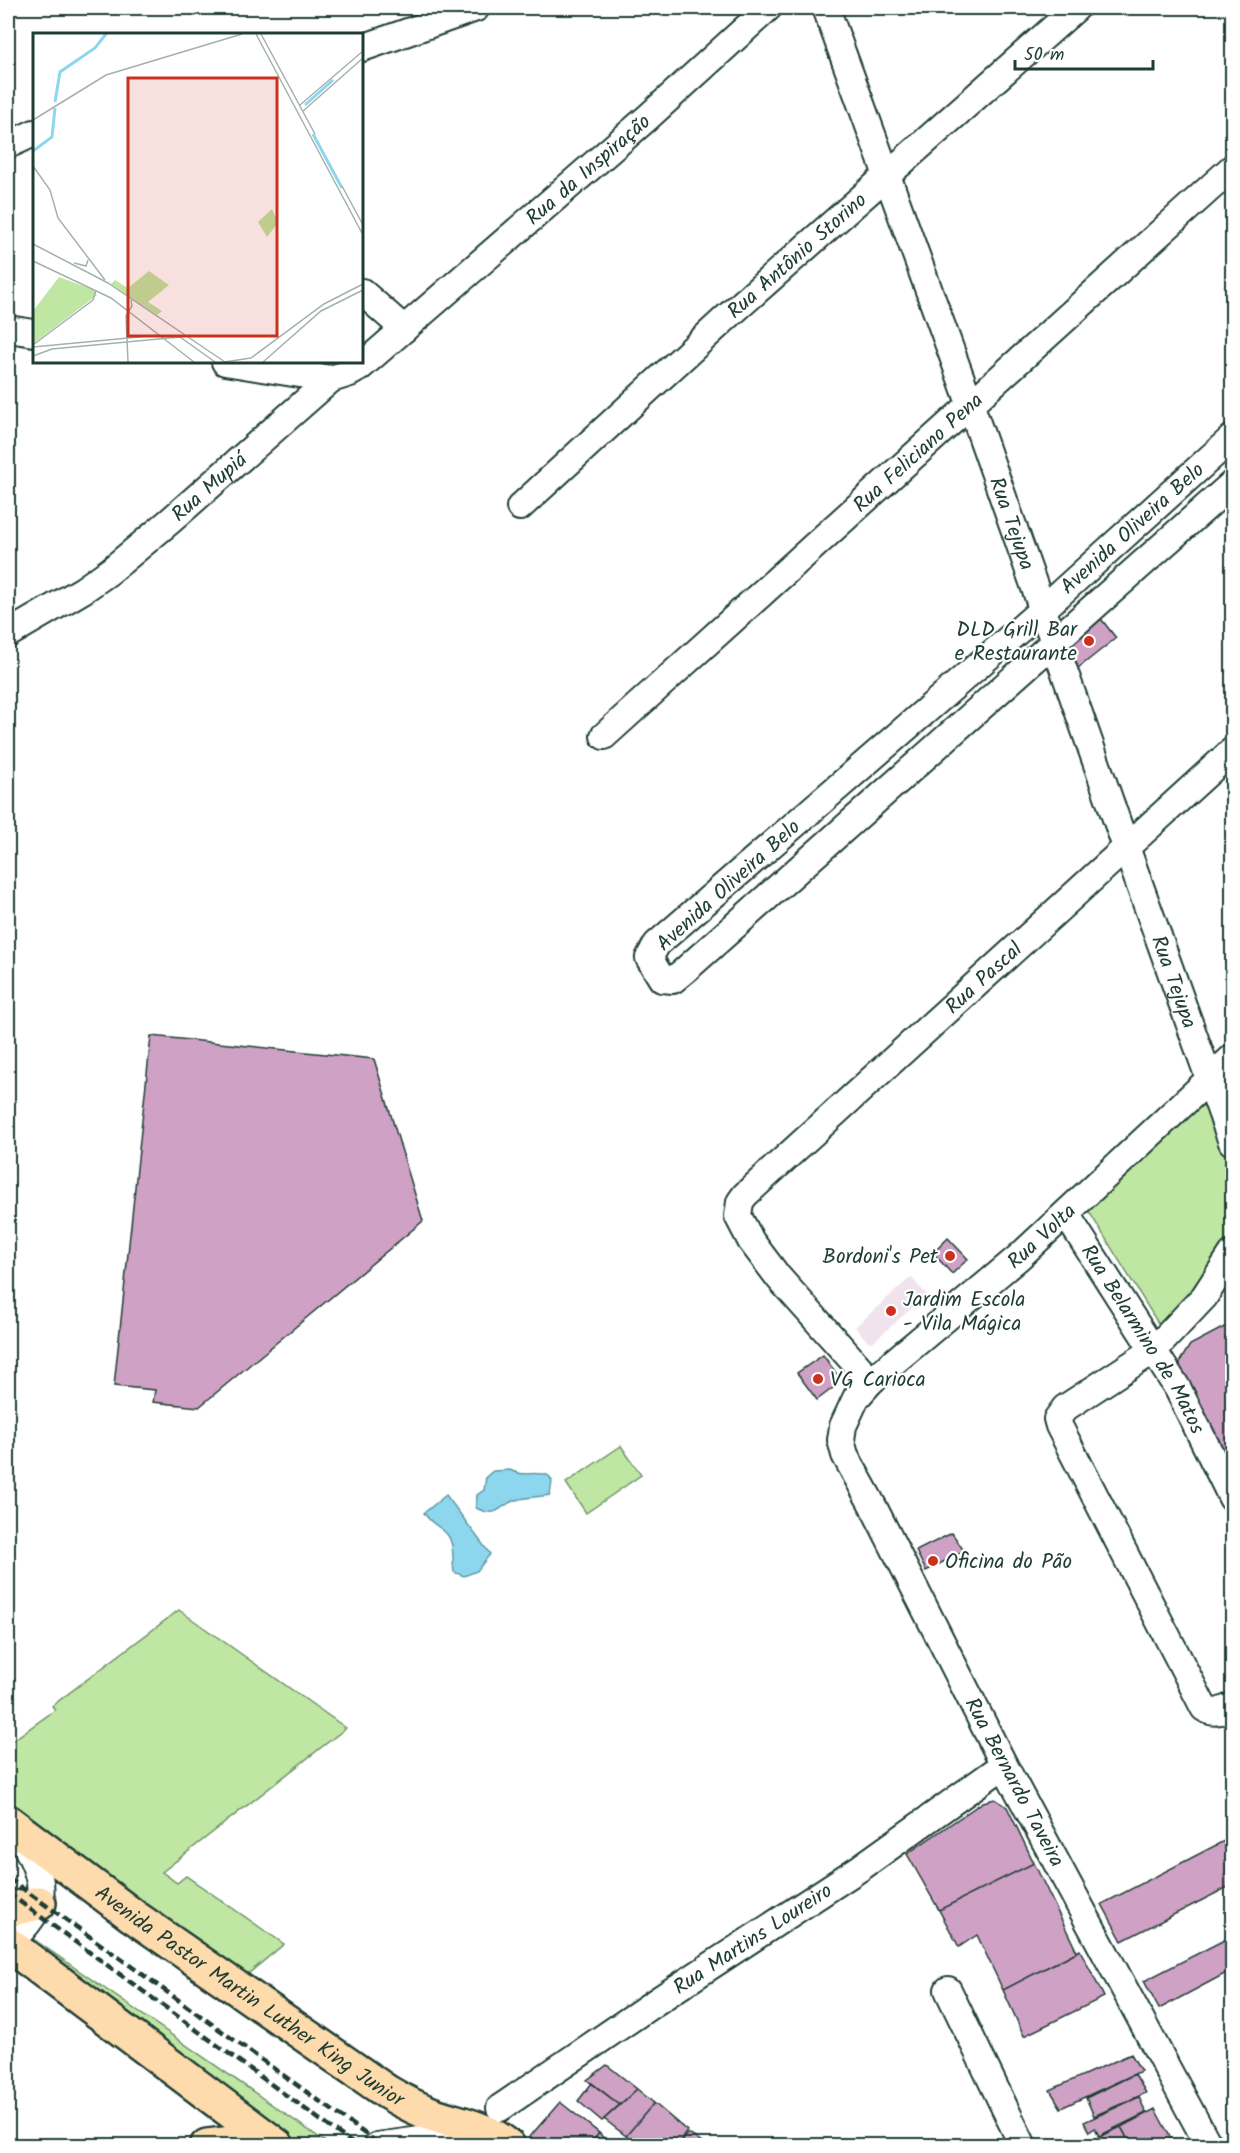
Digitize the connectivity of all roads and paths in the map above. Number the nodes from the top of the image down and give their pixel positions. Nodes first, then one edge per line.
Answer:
1 (476, 8) edge
2 (768, 8) edge
3 (826, 8) edge
4 (1076, 8) edge
5 (363, 48) edge
6 (33, 132) edge
7 (8, 145) edge
8 (1233, 168) edge
9 (887, 174) junction
10 (363, 293) edge
11 (404, 328) junction
12 (8, 329) edge
13 (33, 333) edge
14 (231, 363) edge
15 (331, 379) junction
16 (971, 406) junction
17 (1233, 438) edge
18 (1233, 484) edge
19 (520, 507) dead end
20 (1042, 610) junction
21 (15, 625) edge
22 (1054, 643) junction
23 (604, 736) dead end
24 (1233, 751) edge
25 (1126, 847) junction
26 (1233, 1058) edge
27 (1210, 1078) junction
28 (1233, 1142) edge
29 (1066, 1214) junction
30 (1233, 1254) edge
31 (1154, 1350) junction
32 (871, 1381) junction
33 (848, 1413) joint
34 (1233, 1498) edge
35 (1233, 1706) edge
36 (1004, 1765) junction
37 (11, 1824) edge
38 (39, 1903) junction
39 (8, 1910) edge
40 (8, 1944) edge
41 (948, 1990) dead end
42 (222, 2105) junction
43 (500, 2108) dead end
44 (272, 2142) edge
45 (196, 2145) edge
46 (207, 2145) edge
47 (377, 2145) edge
48 (465, 2145) edge
49 (508, 2145) edge
50 (1023, 2145) edge
51 (1209, 2145) edge

1 - 5 street
2 - 11 street, Rua da Inspiração
3 - 9 street, Rua Tejupa
4 - 9 street, Rua Antônio Storino
6 - 7 street
8 - 16 street, Rua Feliciano Pena
9 - 16 street, Rua Tejupa
9 - 19 street, Rua Antônio Storino
10 - 11 street
11 - 15 street, Rua Mupiá
12 - 13 street
14 - 15 street
15 - 21 street, Rua Mupiá
16 - 20 street, Rua Tejupa
16 - 23 street, Rua Feliciano Pena
17 - 20 street, Avenida Oliveira Belo
18 - 22 street, Avenida Oliveira Belo
20 - 22 street, Rua Tejupa
20 - 22 street, Avenida Oliveira Belo
22 - 25 street, Rua Tejupa
24 - 25 street, Rua Pascal
25 - 27 street, Rua Tejupa
25 - 32 street, Rua Pascal
26 - 27 street, Rua Volta
27 - 28 street, Rua Tejupa
27 - 29 street, Rua Volta
29 - 31 street, Rua Belarmino de Matos
29 - 32 street, Rua Volta
30 - 31 street
31 - 34 street, Rua Belarmino de Matos
31 - 35 street
32 - 33 street, Rua Volta
33 - 36 street, Rua Bernardo Taveira
36 - 43 street, Rua Martins Loureiro
36 - 51 street, Rua Bernardo Taveira
37 - 38 street
37 - 49 main road, Avenida Pastor Martin Luther King Junior
38 - 39 main road
38 - 40 street
40 - 42 main road
41 - 50 street
42 - 44 main road
42 - 45 main road
44 - 46 main road
47 - 48 street

